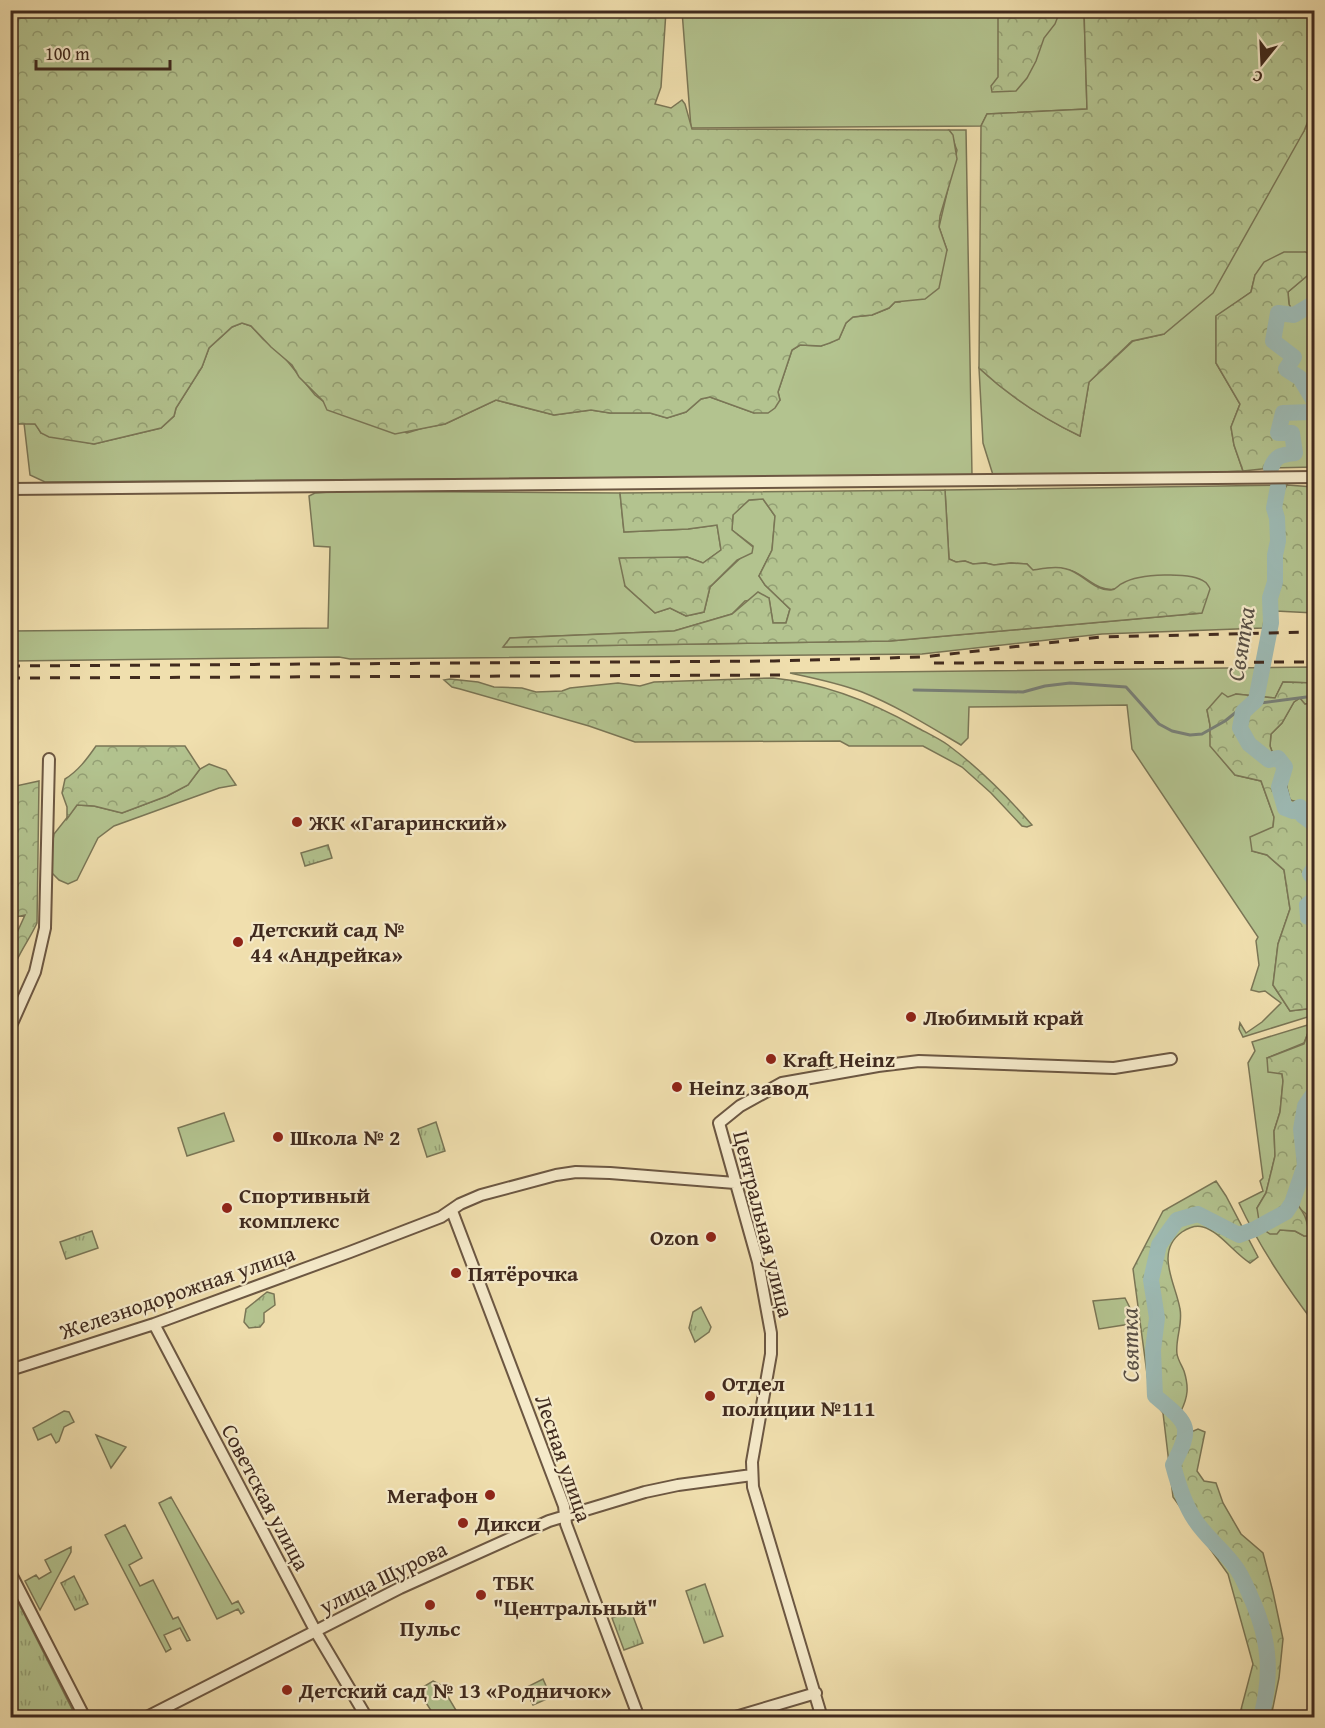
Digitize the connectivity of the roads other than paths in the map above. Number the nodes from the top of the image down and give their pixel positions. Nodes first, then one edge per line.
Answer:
1 (1314, 477) edge
2 (10, 489) edge
3 (49, 759) dead end
4 (10, 1028) edge
5 (1171, 1059) dead end
6 (735, 1184) junction
7 (452, 1211) junction
8 (154, 1324) junction
9 (10, 1370) edge
10 (752, 1475) junction
11 (565, 1515) junction
12 (10, 1572) edge
13 (316, 1632) junction
14 (816, 1693) junction
15 (85, 1718) edge
16 (145, 1718) edge
17 (367, 1718) edge
18 (639, 1718) edge
19 (732, 1718) edge
20 (822, 1718) edge

1 - 2 street
3 - 4 street
5 - 6 street, Центральная улица
6 - 7 street, Железнодорожная улица
6 - 10 street, Центральная улица
7 - 8 street, Железнодорожная улица
7 - 11 street, Лесная улица
8 - 9 street, Железнодорожная улица
8 - 13 street, Советская улица
10 - 11 street, улица Щурова
10 - 14 street, Центральная улица
11 - 13 street, улица Щурова
11 - 18 street, Лесная улица
12 - 15 street
13 - 16 street, улица Щурова
13 - 17 street, Советская улица
14 - 19 street
14 - 20 street, Центральная улица

